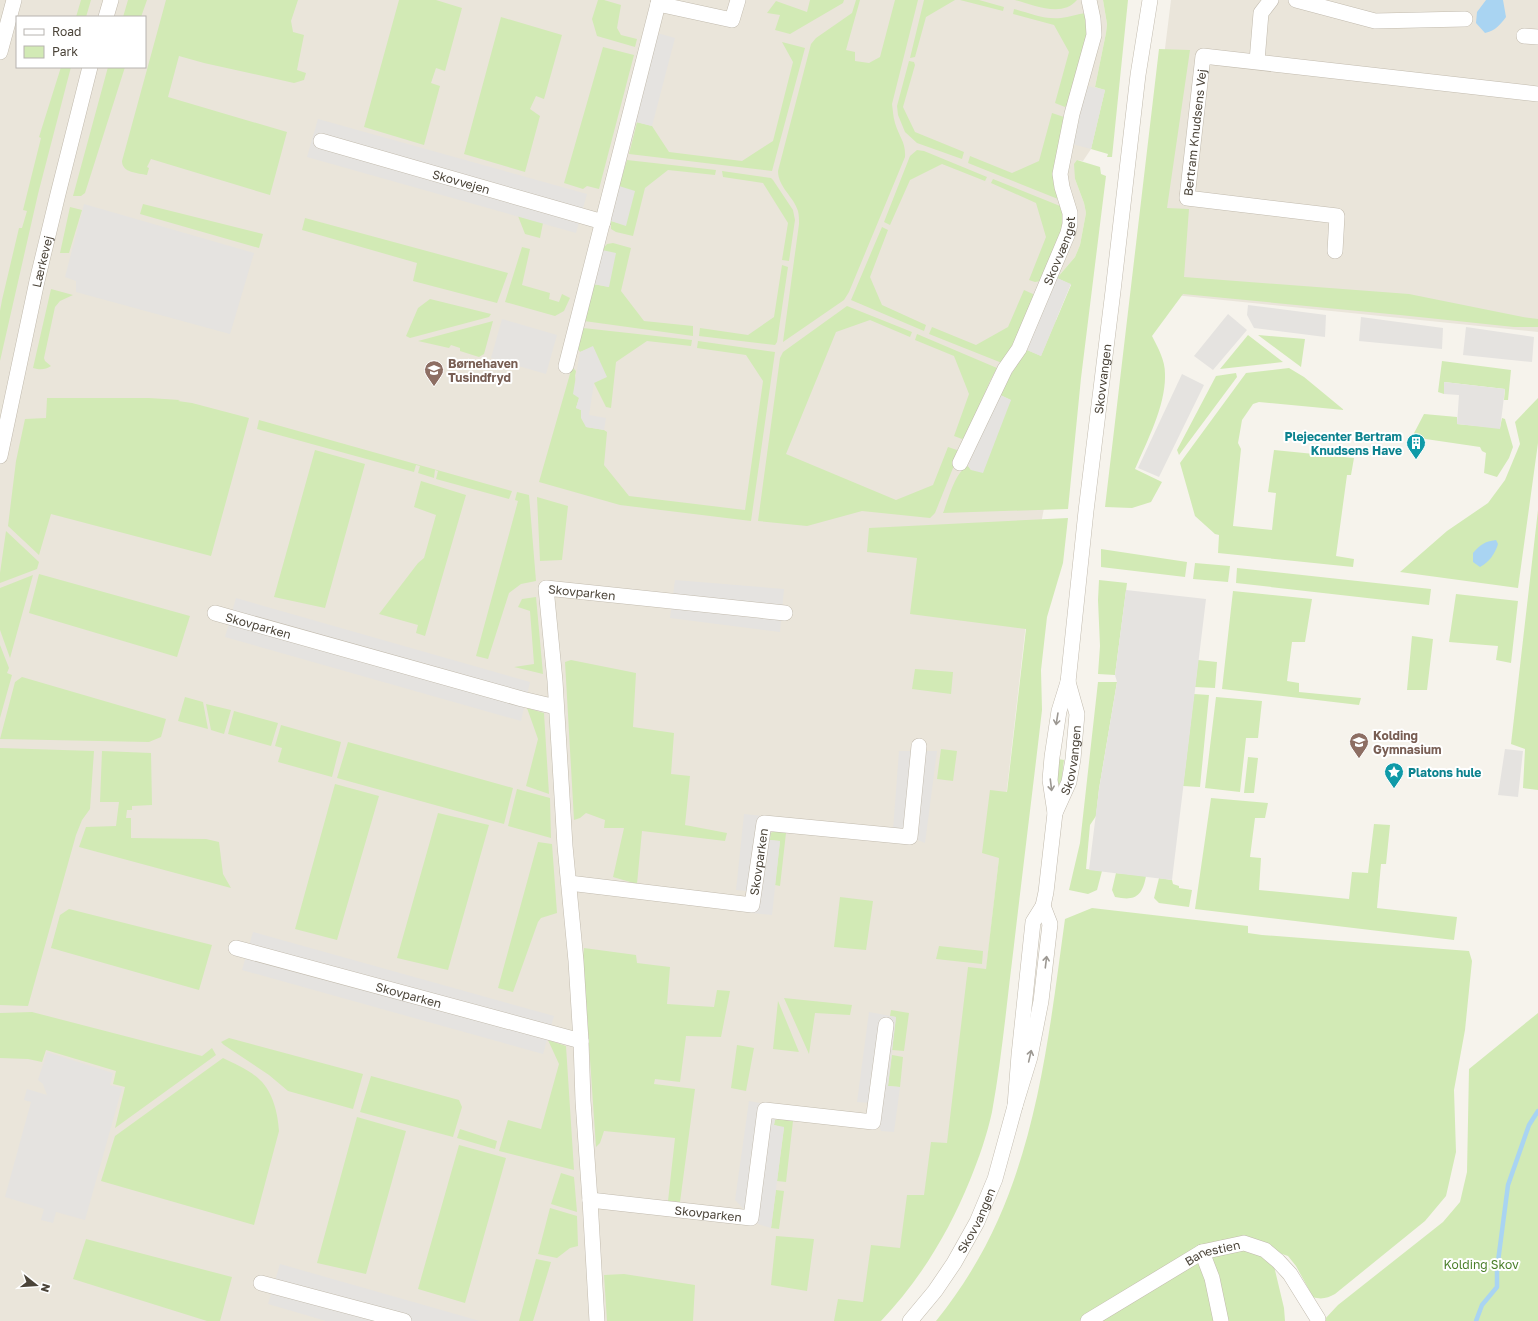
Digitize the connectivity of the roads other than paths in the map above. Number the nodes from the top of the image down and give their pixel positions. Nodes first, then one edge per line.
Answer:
1 (14, 0) edge
2 (111, 0) edge
3 (738, 0) edge
4 (1089, 0) edge
5 (1140, 0) edge
6 (1150, 0) edge
7 (1271, 0) edge
8 (1296, 0) edge
9 (659, 2) edge
10 (106, 16) edge
11 (1465, 18) dead end
12 (0, 52) edge
13 (1257, 61) junction
14 (90, 68) edge
15 (1138, 75) junction
16 (1538, 94) edge
17 (321, 140) dead end
18 (603, 222) junction
19 (1335, 251) dead end
20 (566, 366) dead end
21 (0, 456) edge
22 (960, 462) dead end
23 (215, 613) dead end
24 (785, 613) dead end
25 (1068, 682) junction
26 (556, 707) junction
27 (919, 746) dead end
28 (1055, 813) junction
29 (569, 883) junction
30 (236, 948) dead end
31 (886, 1025) dead end
32 (581, 1041) junction
33 (590, 1200) junction
34 (1202, 1252) junction
35 (261, 1283) dead end
36 (1318, 1319) dead end
37 (404, 1321) edge
38 (597, 1321) edge
39 (910, 1321) edge
40 (1088, 1321) edge
41 (1221, 1321) edge

1 - 12 street
2 - 10 street
3 - 9 street
4 - 22 street, Skovvænget
5 - 15 street, Skovvangen
6 - 15 street, Skovvangen
7 - 13 street
8 - 11 street
9 - 18 street
13 - 16 street, Bertram Knudsens Vej
13 - 19 street, Bertram Knudsens Vej
14 - 21 street, Lærkevej
15 - 25 street, Skovvangen
17 - 18 street, Skovvejen
18 - 20 street
23 - 26 street, Skovparken
24 - 26 street, Skovparken
25 -> 28 street, Skovvangen
25 - 28 street, Skovvangen
26 - 29 street, Skovparken
27 - 29 street, Skovparken
28 - 39 street, Skovvangen
29 - 32 street, Skovparken
30 - 32 street, Skovparken
31 - 33 street, Skovparken
32 - 33 street, Skovparken
33 - 38 street, Skovparken
34 - 36 street, Banestien
34 - 40 street, Banestien
34 - 41 street
35 - 37 street

